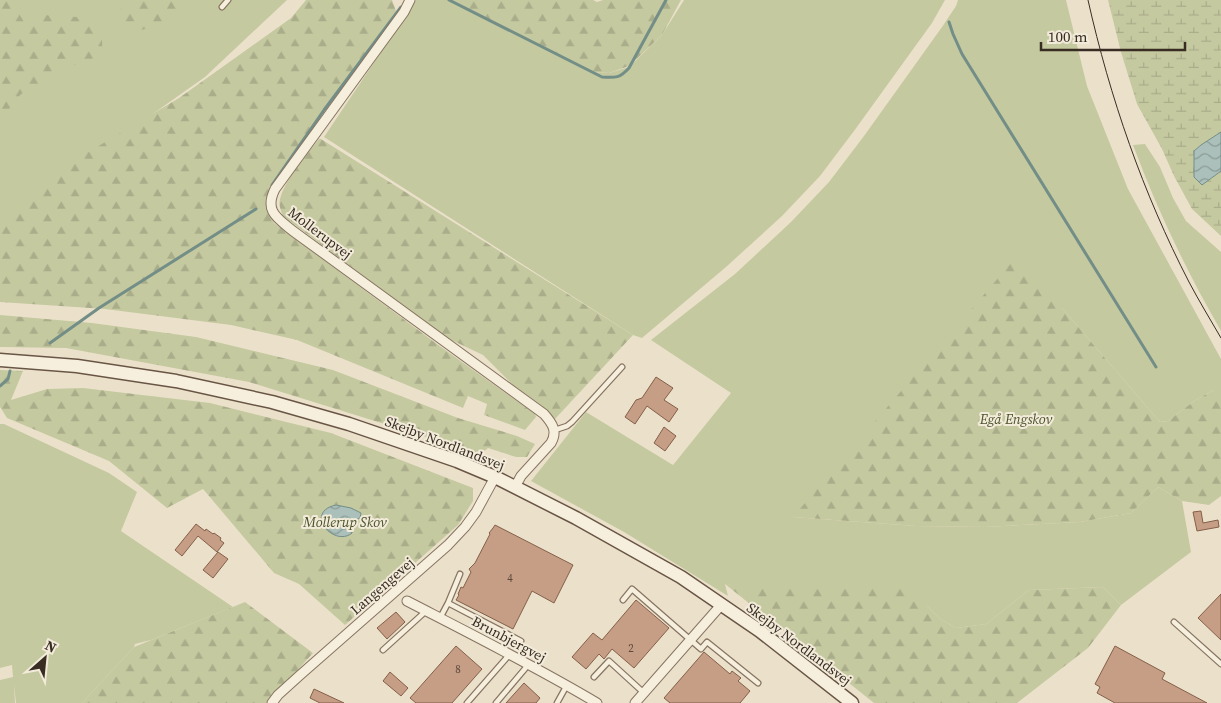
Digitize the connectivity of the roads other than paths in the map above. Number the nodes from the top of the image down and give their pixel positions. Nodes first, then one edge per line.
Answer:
1 (228, 0) edge
2 (410, 0) edge
3 (222, 7) dead end
4 (0, 360) edge
5 (622, 367) dead end
6 (555, 430) junction
7 (495, 477) junction
8 (515, 486) junction
9 (460, 574) dead end
10 (623, 600) dead end
11 (407, 602) dead end
12 (448, 603) junction
13 (722, 604) junction
14 (426, 611) junction
15 (440, 618) junction
16 (1174, 622) dead end
17 (690, 640) junction
18 (521, 641) dead end
19 (383, 650) dead end
20 (510, 654) junction
21 (529, 664) junction
22 (1221, 664) edge
23 (594, 677) dead end
24 (758, 684) dead end
25 (567, 685) junction
26 (644, 693) junction
27 (272, 703) edge
28 (467, 703) edge
29 (496, 703) edge
30 (557, 703) edge
31 (596, 703) edge
32 (636, 703) edge
33 (852, 703) edge

1 - 3 lane
2 - 6 street, Mollerupvej
4 - 7 street, Skejby Nordlandsvej
5 - 6 lane
6 - 8 street
7 - 8 street, Skejby Nordlandsvej
7 - 27 street, Langengevej
8 - 13 street, Skejby Nordlandsvej
9 - 12 lane
10 - 17 lane
11 - 14 street, Brunbjergvej
12 - 15 lane
12 - 18 lane
13 - 17 street
13 - 33 street, Skejby Nordlandsvej
14 - 15 street, Brunbjergvej
14 - 19 lane
15 - 20 street, Brunbjergvej
16 - 22 lane
17 - 24 lane
17 - 26 street
20 - 21 street, Brunbjergvej
20 - 28 lane
21 - 25 street, Brunbjergvej
21 - 29 lane
23 - 26 lane
25 - 30 lane
25 - 31 street, Brunbjergvej
26 - 32 street

